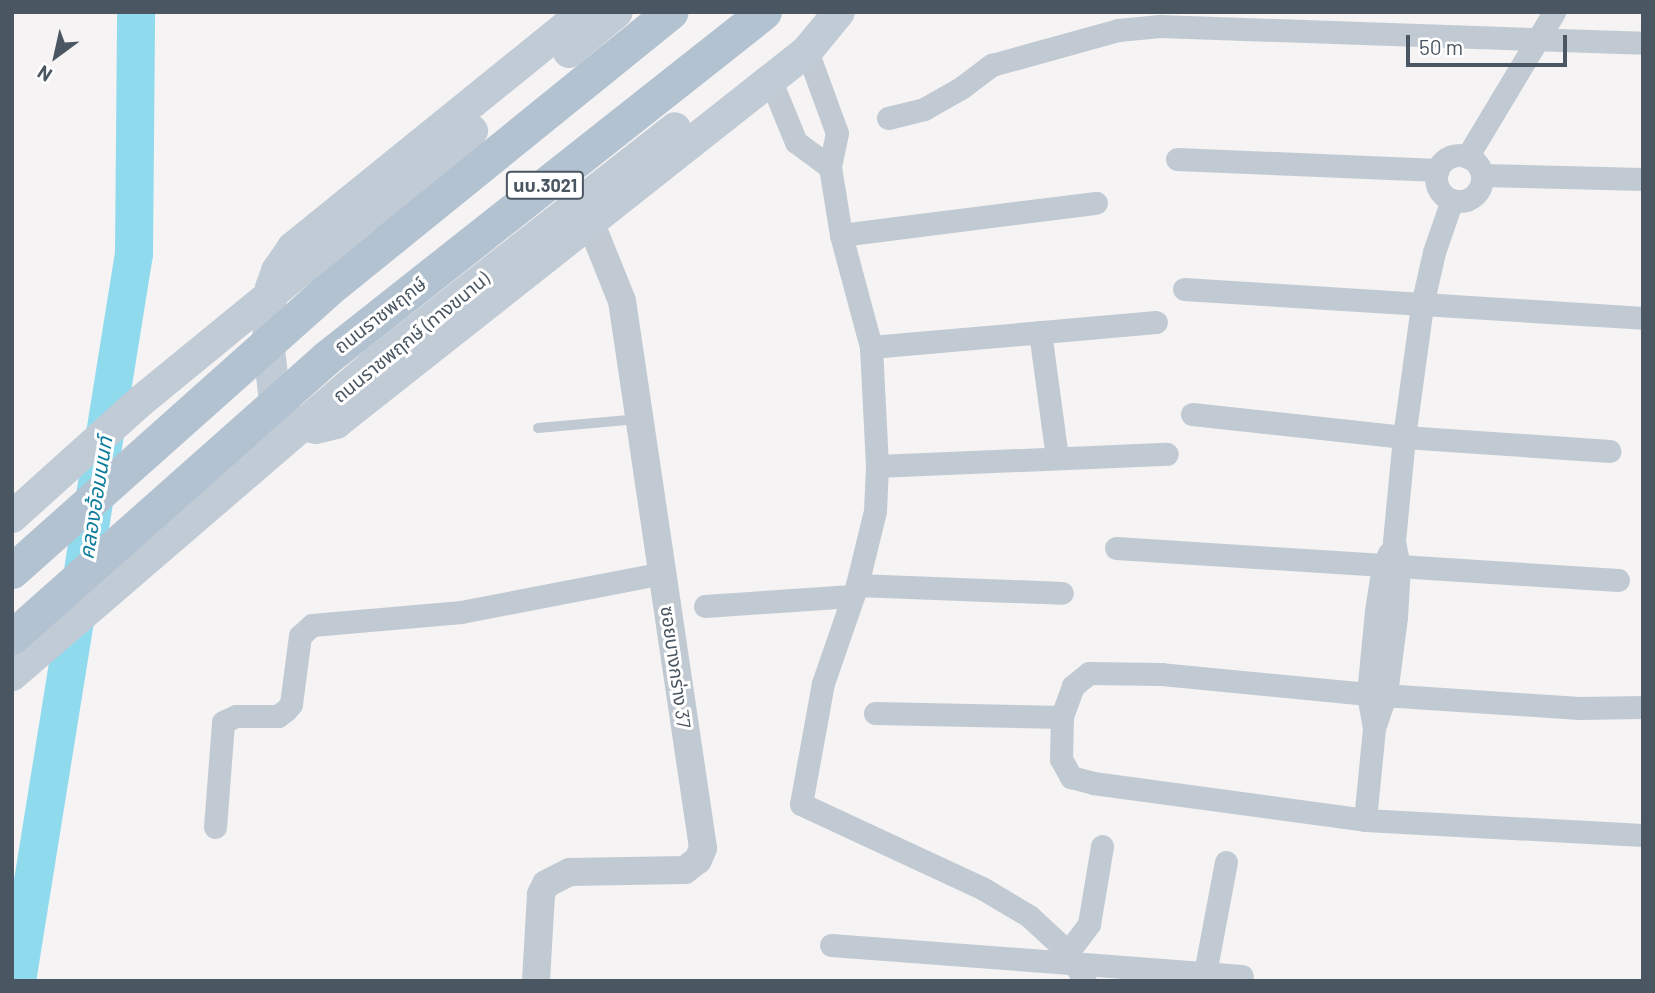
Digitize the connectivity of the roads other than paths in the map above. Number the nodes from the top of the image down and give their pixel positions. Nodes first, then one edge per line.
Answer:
1 (617, 12) edge
2 (670, 12) edge
3 (764, 12) edge
4 (822, 12) edge
5 (839, 12) edge
6 (1554, 12) edge
7 (570, 16) edge
8 (1534, 42) junction
9 (1643, 43) edge
10 (807, 51) junction
11 (770, 79) junction
12 (888, 118) dead end
13 (1177, 159) dead end
14 (1474, 166) junction
15 (830, 167) junction
16 (1438, 170) junction
17 (1643, 179) edge
18 (1452, 200) junction
19 (1096, 203) dead end
20 (591, 224) junction
21 (841, 236) junction
22 (1184, 289) dead end
23 (1423, 305) junction
24 (1643, 318) edge
25 (1156, 321) dead end
26 (1040, 332) junction
27 (871, 346) junction
28 (1192, 414) dead end
29 (641, 419) junction
30 (538, 428) dead end
31 (1404, 437) junction
32 (1610, 451) dead end
33 (1167, 454) dead end
34 (1057, 458) junction
35 (877, 466) junction
36 (12, 517) edge
37 (1116, 548) dead end
38 (1391, 566) junction
39 (12, 571) edge
40 (663, 573) junction
41 (1618, 580) dead end
42 (855, 591) junction
43 (1062, 593) dead end
44 (705, 606) dead end
45 (12, 637) edge
46 (12, 676) edge
47 (1377, 694) junction
48 (1643, 706) edge
49 (875, 713) dead end
50 (1062, 717) junction
51 (1365, 820) junction
52 (215, 827) dead end
53 (1643, 835) edge
54 (1102, 846) dead end
55 (1226, 862) dead end
56 (831, 945) dead end
57 (1076, 965) edge
58 (1205, 973) junction
59 (1242, 976) dead end
60 (536, 981) edge

1 - 36 main road, bridge
2 - 39 main road, นบ.3021, bridge
3 - 45 main road, ถนนราชพฤกษ์ / นบ.3021, bridge
4 - 46 main road, ถนนราชพฤกษ์ (ทางขนาน) / นบ.3021, bridge
5 - 10 main road
6 - 8 street
7 - 20 main road
8 - 9 street
8 - 12 street
8 - 14 street
10 - 11 main road
10 - 15 street
11 - 15 street
11 - 20 main road
13 - 16 street
14 - 16 street
14 - 17 street
14 - 18 street
15 - 21 street
16 - 18 street
18 - 23 street
19 - 21 street
20 - 29 street, ซอยบางกร่าง 37
21 - 27 street
22 - 23 street
23 - 24 street
23 - 31 street
25 - 26 street
26 - 27 street
26 - 34 street
27 - 35 street
28 - 31 street
29 - 30 lane
29 - 40 street, ซอยบางกร่าง 37
31 - 32 street
31 - 38 street
33 - 34 street
34 - 35 street
35 - 42 street
37 - 38 street
38 - 41 street
38 - 47 street
40 - 52 street
40 - 60 street, ซอยบางกร่าง 37
42 - 43 street
42 - 44 street
42 - 57 street
47 - 48 street
47 - 50 street
47 - 51 street
49 - 50 street
50 - 51 street
51 - 53 street
54 - 57 street
55 - 58 street
56 - 57 street
57 - 58 street
58 - 59 street

